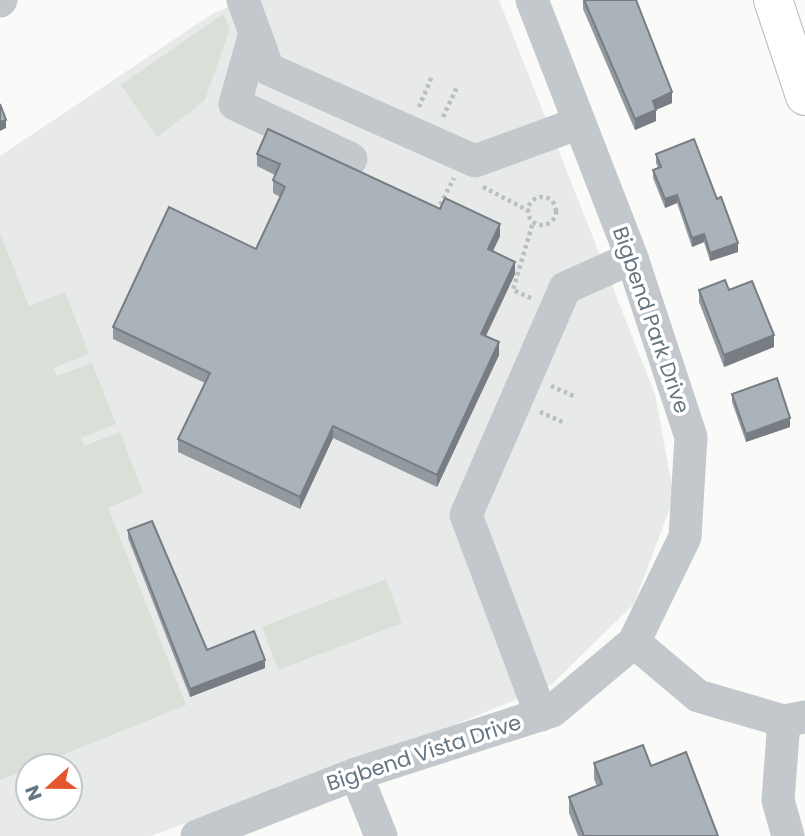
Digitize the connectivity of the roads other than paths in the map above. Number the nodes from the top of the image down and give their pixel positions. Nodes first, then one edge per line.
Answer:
1 (243, 0) edge
2 (532, 0) edge
3 (773, 0) edge
4 (255, 33) junction
5 (805, 96) edge
6 (579, 123) junction
7 (351, 159) dead end
8 (632, 258) junction
9 (634, 642) junction
10 (541, 715) junction
11 (794, 719) edge
12 (356, 774) junction
13 (197, 836) edge
14 (380, 836) edge
15 (788, 836) edge

1 - 4 street
2 - 6 street, Bigbend Park Drive
3 - 5 main road
4 - 6 street
4 - 7 street
6 - 8 street, Bigbend Park Drive
8 - 9 street, Bigbend Park Drive
8 - 10 street
9 - 10 street, Bigbend Vista Drive
9 - 11 street
10 - 12 street, Bigbend Vista Drive
11 - 15 street
12 - 13 street, Bigbend Vista Drive
12 - 14 street

